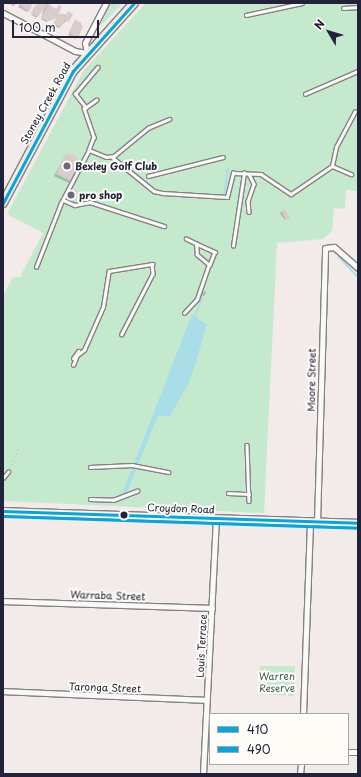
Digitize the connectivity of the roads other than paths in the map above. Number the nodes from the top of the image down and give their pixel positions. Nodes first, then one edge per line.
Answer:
1 (106, 3) edge
2 (134, 3) edge
3 (302, 3) edge
4 (358, 7) edge
5 (343, 8) dead end
6 (4, 15) edge
7 (246, 15) dead end
8 (87, 53) junction
9 (98, 67) dead end
10 (358, 72) edge
11 (305, 94) dead end
12 (97, 100) dead end
13 (84, 108) junction
14 (355, 112) dead end
15 (169, 119) dead end
16 (89, 150) junction
17 (112, 157) junction
18 (223, 158) dead end
19 (332, 166) junction
20 (244, 173) junction
21 (249, 174) junction
22 (351, 174) dead end
23 (148, 176) dead end
24 (63, 200) junction
25 (3, 203) edge
26 (249, 212) dead end
27 (164, 226) dead end
28 (186, 239) dead end
29 (196, 244) junction
30 (233, 246) dead end
31 (210, 265) junction
32 (36, 267) dead end
33 (358, 268) edge
34 (184, 313) dead end
35 (122, 334) dead end
36 (79, 351) dead end
37 (76, 358) junction
38 (72, 365) dead end
39 (247, 445) dead end
40 (90, 467) dead end
41 (8, 472) road end
42 (168, 472) dead end
43 (3, 478) edge
44 (137, 491) dead end
45 (228, 493) dead end
46 (249, 494) junction
47 (90, 499) dead end
48 (249, 500) dead end
49 (3, 511) edge
50 (216, 520) junction
51 (313, 522) junction
52 (358, 523) edge
53 (3, 601) edge
54 (212, 608) junction
55 (3, 692) edge
56 (206, 700) junction
57 (303, 713) edge
58 (203, 774) edge

1 - 8 street
2 - 8 main road, Stoney Creek Road
3 - 7 lane
4 - 5 lane
6 - 8 street
8 - 25 main road, Stoney Creek Road
9 - 13 lane
10 - 11 lane
12 - 13 lane
13 - 16 lane
14 - 19 lane
15 - 17 lane
16 - 17 lane
16 - 24 lane
17 - 20 lane
18 - 23 lane
19 - 21 lane
19 - 22 lane
20 - 21 lane
20 - 30 lane
21 - 26 lane
24 - 27 lane
24 - 32 lane
28 - 29 lane
29 - 31 lane
29 - 31 lane
31 - 34 lane
33 - 51 street, Moore Street
35 - 37 lane
36 - 37 lane
37 - 38 lane
39 - 46 lane
40 - 42 lane
41 - 43 lane
44 - 47 lane
45 - 46 lane
46 - 48 lane
49 - 50 main road, Croydon Road
50 - 51 main road, Croydon Road
50 - 54 street, Louis Terrace
51 - 52 main road, Croydon Road
51 - 57 street, Moore Street
53 - 54 street, Warraba Street
54 - 56 street, Louis Terrace
55 - 56 street, Taronga Street
56 - 58 street, Louis Terrace

